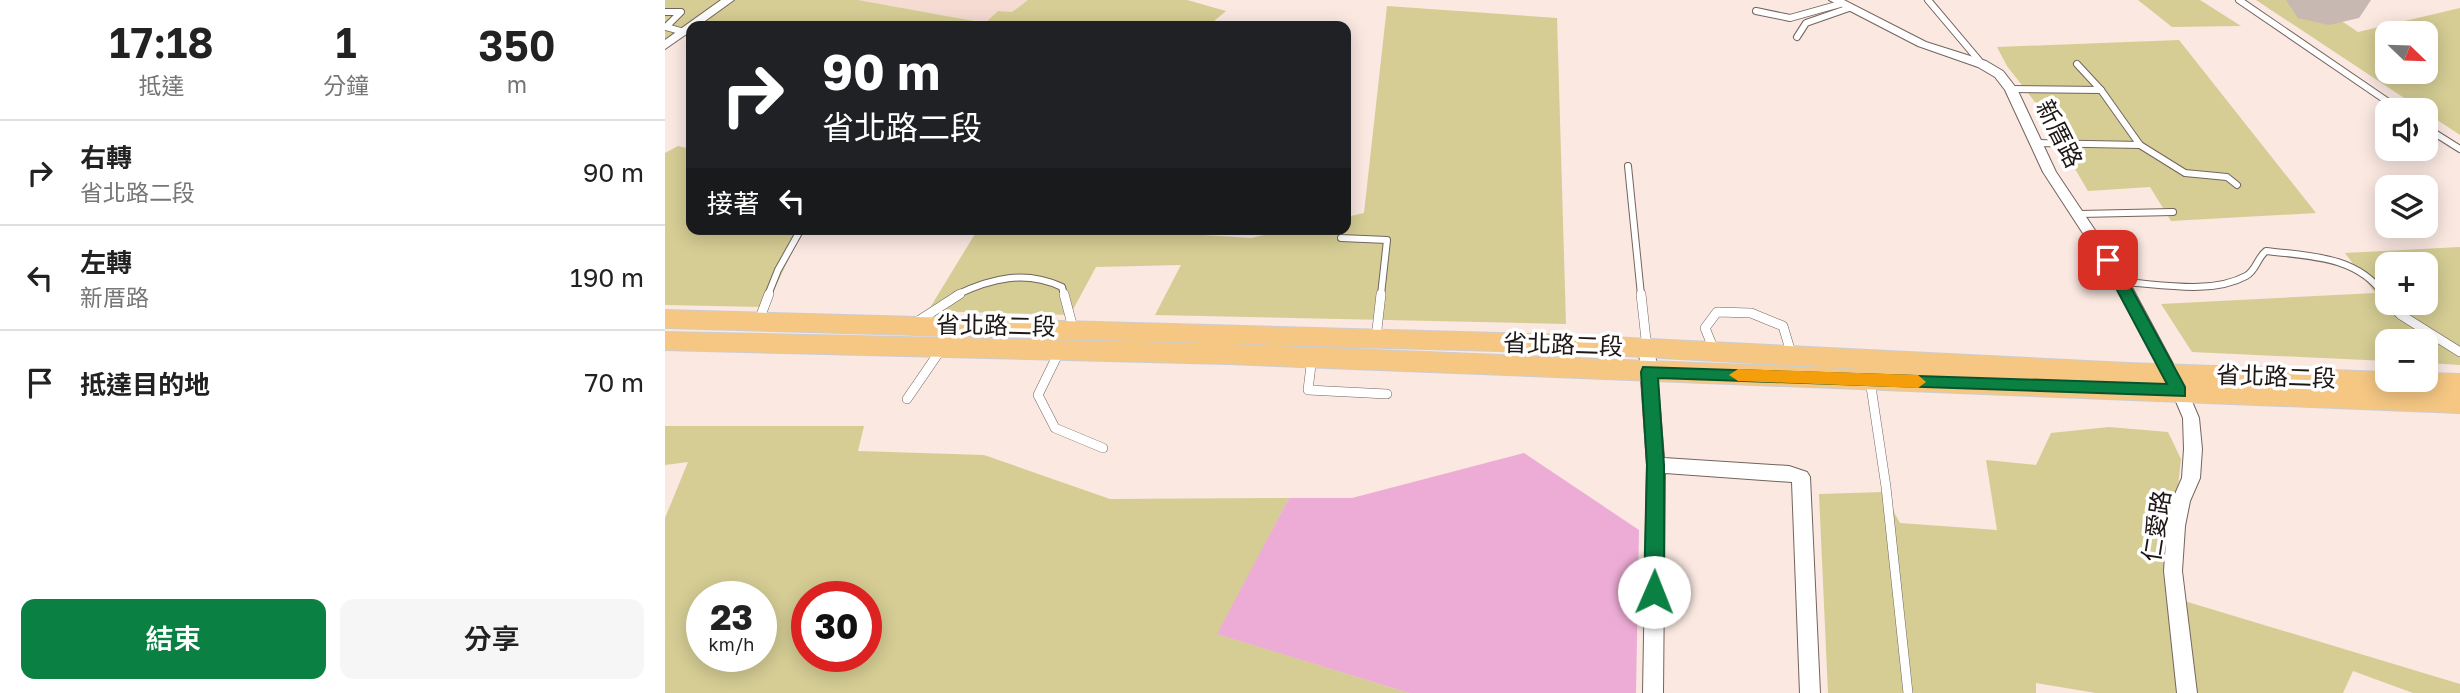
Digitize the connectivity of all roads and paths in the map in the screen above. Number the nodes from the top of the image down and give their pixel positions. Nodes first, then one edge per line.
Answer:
1 (728, 0) edge
2 (1928, 0) edge
3 (2239, 0) edge
4 (1841, 4) edge
5 (1756, 11) dead end
6 (665, 12) edge
7 (699, 21) edge
8 (686, 28) edge
9 (686, 30) edge
10 (1797, 37) dead end
11 (665, 45) edge
12 (1982, 64) junction
13 (2077, 64) dead end
14 (2011, 89) junction
15 (2101, 90) junction
16 (2382, 98) edge
17 (2438, 135) edge
18 (2036, 143) junction
19 (2140, 145) junction
20 (2460, 149) edge
21 (1628, 166) dead end
22 (2237, 185) dead end
23 (2173, 212) dead end
24 (2080, 214) junction
25 (798, 235) edge
26 (1341, 239) dead end
27 (2122, 282) junction
28 (2375, 283) edge
29 (2400, 315) edge
30 (665, 319) edge
31 (758, 323) junction
32 (914, 325) junction
33 (1066, 338) junction
34 (1376, 338) junction
35 (665, 341) edge
36 (944, 346) junction
37 (2460, 352) edge
38 (1716, 353) junction
39 (1792, 356) junction
40 (1312, 357) junction
41 (1648, 360) junction
42 (1870, 380) junction
43 (2174, 382) junction
44 (2460, 384) edge
45 (1387, 394) dead end
46 (907, 399) dead end
47 (2460, 403) edge
48 (1103, 448) dead end
49 (1655, 465) junction
50 (1653, 693) edge
51 (1810, 693) edge
52 (1908, 693) edge
53 (2186, 693) edge

1 - 7 street
2 - 12 lane
3 - 16 lane
4 - 5 lane
4 - 10 lane
4 - 12 street, 新厝路
6 - 8 lane
9 - 11 street
12 - 14 street, 新厝路
13 - 15 lane
14 - 15 lane
14 - 18 street, 新厝路
15 - 19 lane
17 - 20 lane
18 - 19 lane
18 - 24 street, 新厝路
19 - 22 lane
21 - 41 lane
23 - 24 lane
24 - 27 street, 新厝路
25 - 31 lane
26 - 34 lane
27 - 28 lane
27 - 43 street, 新厝路
29 - 37 lane
30 - 31 main road, 省北路二段
31 - 32 main road, 省北路二段
32 - 33 main road, 省北路二段
32 - 33 lane
33 - 34 main road, 省北路二段
33 - 36 main road, 省北路二段
33 - 40 main road, 省北路二段
33 - 48 lane
34 - 41 main road, 省北路二段
35 - 36 main road, 省北路二段
36 - 46 lane
38 - 39 main road, 省北路二段
38 - 39 lane
38 - 41 main road, 省北路二段
39 - 43 main road, 省北路二段
40 - 41 main road, 省北路二段
40 - 45 lane
41 - 42 main road, 省北路二段
41 - 49 street
42 - 43 main road, 省北路二段
42 - 52 lane
43 - 44 main road, 省北路二段
43 - 47 main road, 省北路二段
43 - 53 street, 仁愛路
49 - 50 street
49 - 51 street

